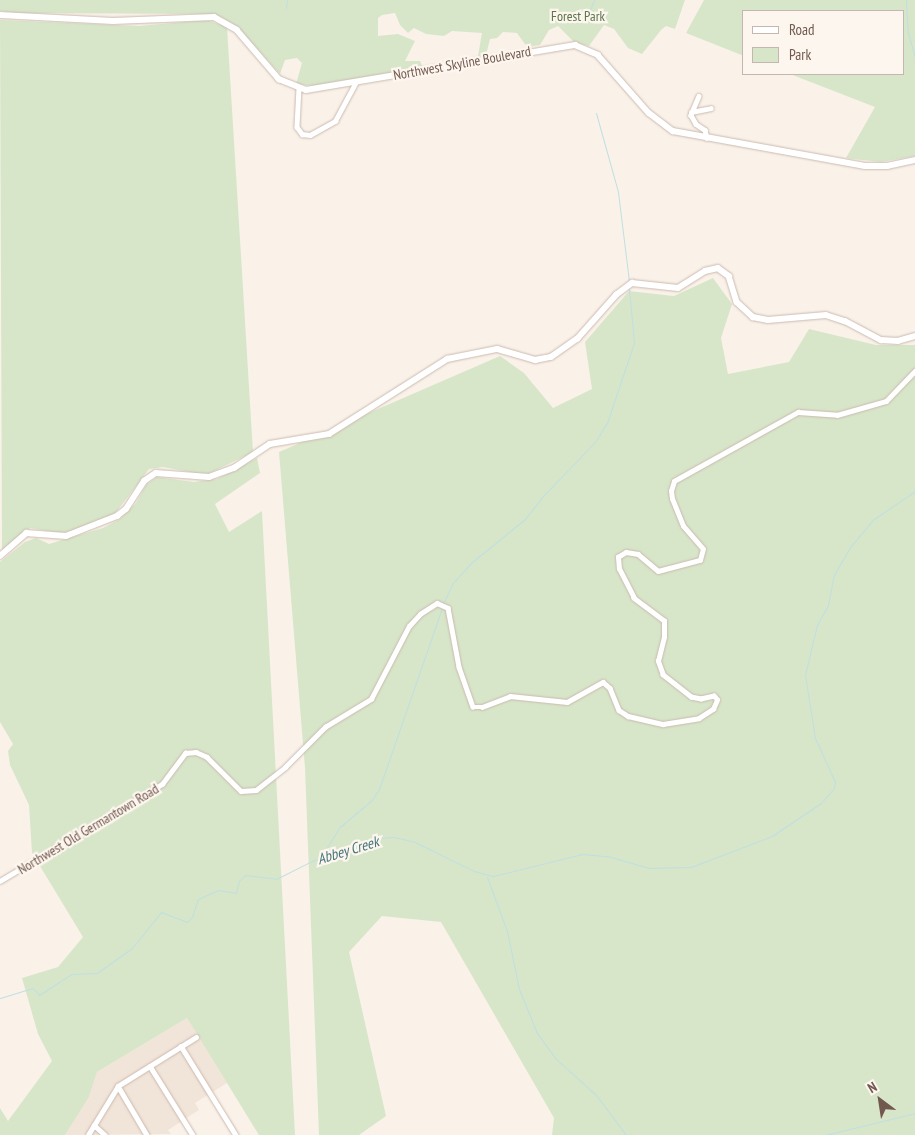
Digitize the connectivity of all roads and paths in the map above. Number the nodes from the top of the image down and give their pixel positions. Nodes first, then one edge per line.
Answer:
1 (0, 15) edge
2 (356, 82) junction
3 (299, 88) junction
4 (699, 96) dead end
5 (711, 108) dead end
6 (691, 112) junction
7 (708, 138) junction
8 (915, 160) edge
9 (915, 336) edge
10 (915, 371) edge
11 (0, 556) edge
12 (0, 881) edge
13 (196, 1037) dead end
14 (181, 1046) junction
15 (150, 1066) junction
16 (118, 1086) junction
17 (94, 1125) junction
18 (235, 1134) edge
19 (88, 1135) edge
20 (105, 1135) edge
21 (147, 1135) edge
22 (193, 1135) edge
23 (229, 1135) edge

1 - 3 main road, Northwest Skyline Boulevard
2 - 3 main road, Northwest Skyline Boulevard
2 - 3 street
2 - 7 main road, Northwest Skyline Boulevard
4 - 6 street
5 - 6 street
6 - 7 street
7 - 8 main road, Northwest Skyline Boulevard
9 - 11 main road
10 - 12 street, Northwest Old Germantown Road
13 - 14 street
14 - 15 street
14 - 18 street
15 - 16 street
15 - 22 street
16 - 17 street
16 - 21 street
17 - 19 street
17 - 20 street
18 - 23 street

